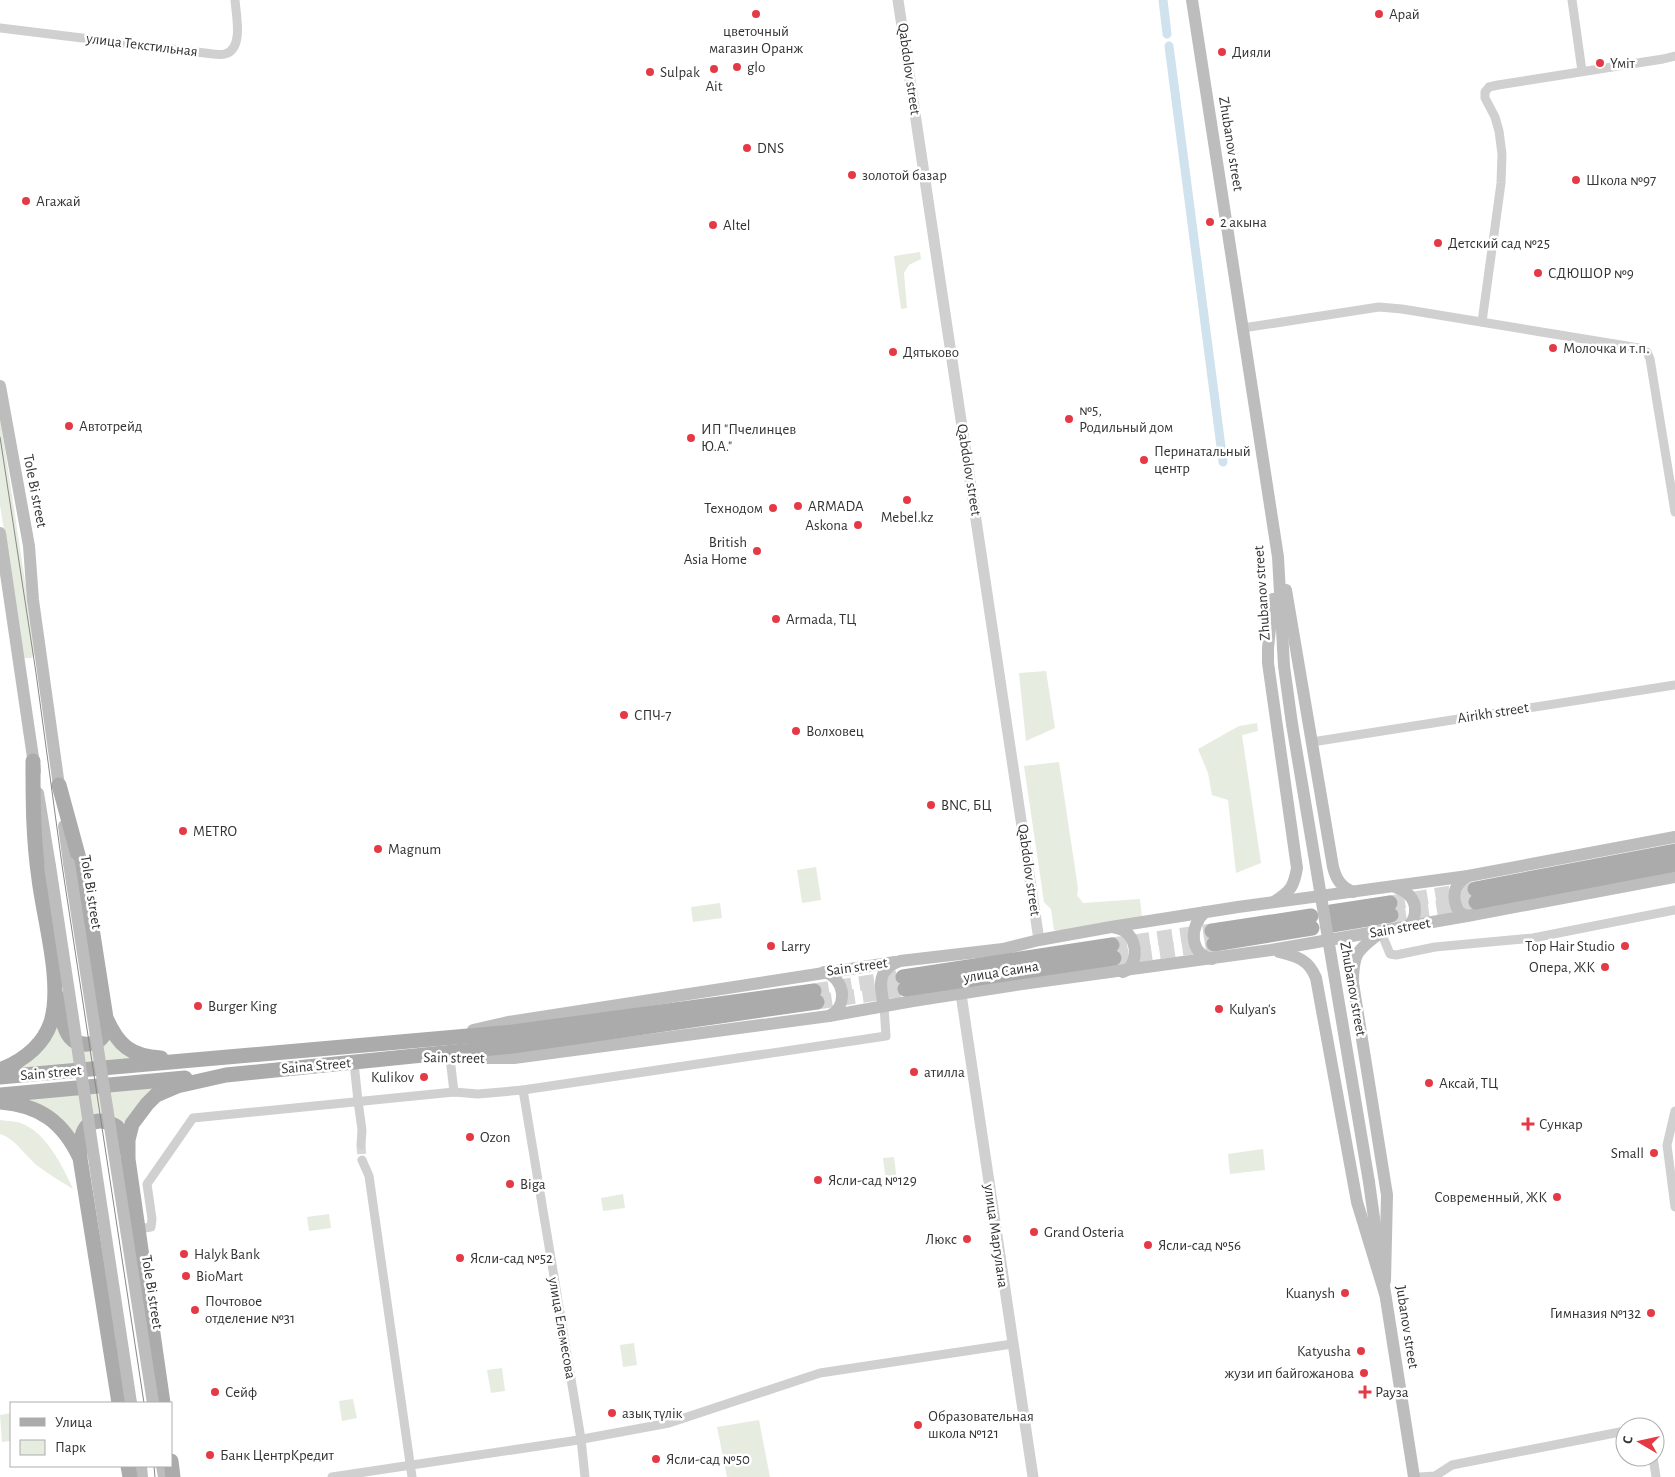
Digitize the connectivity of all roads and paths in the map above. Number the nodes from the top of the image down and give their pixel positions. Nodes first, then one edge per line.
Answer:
1 (235, 0) edge
2 (898, 0) edge
3 (1192, 0) edge
4 (1572, 0) edge
5 (0, 28) edge
6 (1675, 56) edge
7 (1582, 71) junction
8 (1482, 322) junction
9 (1243, 328) junction
10 (0, 386) edge
11 (1675, 512) edge
12 (0, 534) edge
13 (1278, 557) junction
14 (45, 683) junction
15 (22, 685) junction
16 (1675, 685) edge
17 (1312, 742) junction
18 (33, 761) junction
19 (59, 785) junction
20 (1675, 837) edge
21 (1675, 852) edge
22 (1675, 864) edge
23 (1675, 877) edge
24 (1395, 887) junction
25 (1473, 889) junction
26 (1354, 892) junction
27 (1272, 903) junction
28 (1391, 909) tunnel mouth
29 (1675, 910) edge
30 (1205, 912) junction
31 (1467, 916) junction
32 (1332, 918) dead end
33 (1311, 922) dead end
34 (1111, 927) junction
35 (1406, 927) junction
36 (1381, 932) junction
37 (1039, 940) junction
38 (1213, 945) junction
39 (1271, 950) junction
40 (1113, 951) tunnel mouth
41 (900, 961) junction
42 (54, 970) junction
43 (824, 972) junction
44 (1123, 972) junction
45 (904, 983) tunnel mouth
46 (961, 994) junction
47 (884, 1006) junction
48 (829, 1016) junction
49 (106, 1018) junction
50 (431, 1040) junction
51 (406, 1057) junction
52 (450, 1058) junction
53 (202, 1060) junction
54 (354, 1062) junction
55 (0, 1070) edge
56 (226, 1075) junction
57 (0, 1077) edge
58 (523, 1090) junction
59 (454, 1092) junction
60 (0, 1094) edge
61 (358, 1101) junction
62 (0, 1102) edge
63 (1675, 1111) edge
64 (361, 1145) tunnel mouth
65 (80, 1158) junction
66 (128, 1159) junction
67 (362, 1160) tunnel mouth
68 (1369, 1182) joint
69 (1675, 1207) edge
70 (138, 1229) junction
71 (1385, 1294) junction
72 (1012, 1344) junction
73 (119, 1402) edge
74 (131, 1402) edge
75 (153, 1402) edge
76 (163, 1402) edge
77 (1615, 1433) edge
78 (581, 1439) junction
79 (410, 1464) junction
80 (332, 1477) edge
81 (412, 1477) edge
82 (585, 1477) edge
83 (1033, 1477) edge
84 (1414, 1477) edge
85 (1420, 1477) edge

1 - 5 street, улица Текстильная
2 - 37 street, Qabdolov street
3 - 9 main road, Zhubanov street
4 - 7 street
6 - 7 street
7 - 8 street
8 - 9 street
8 - 11 street
9 - 13 main road, Zhubanov street
10 - 14 main road, Tole Bi street
12 - 15 main road
13 - 17 main road
13 - 27 main road
13 - 68 main road, Zhubanov street, bridge
14 - 15 main road
14 - 19 main road, Tole Bi street
15 - 18 main road
16 - 17 street, Airikh street
17 - 26 main road
18 - 42 main road
18 - 74 main road, bridge
19 - 49 main road
19 - 75 main road, Tole Bi street, bridge
20 - 25 main road
21 - 25 main road
22 - 25 main road
23 - 31 main road, Sain street
24 - 25 main road
24 - 26 main road
24 - 35 main road
25 - 31 main road
26 - 27 main road
27 - 30 main road
28 - 32 main road, Sain street
29 - 36 street
30 - 34 main road, Sain street
30 - 38 main road
31 - 35 main road, Sain street
33 - 38 main road, Sain street
34 - 37 main road, Sain street
34 - 44 main road
35 - 36 main road, Sain street
36 - 39 main road, Sain street
36 - 71 main road
37 - 41 main road, Sain street
38 - 39 main road, Sain street
38 - 44 main road, Sain street
39 - 71 main road
40 - 45 main road
41 - 43 main road, Sain street
41 - 47 main road
42 - 49 main road
42 - 55 main road
43 - 48 main road
43 - 50 main road, Sain street
44 - 46 main road, улица Саина
46 - 47 main road, улица Саина
46 - 72 street, улица Маргулана
47 - 48 main road, Sain street
47 - 58 street
48 - 52 main road, Sain street
49 - 53 main road
50 - 51 main road, Sain street
50 - 53 main road, Sain street
51 - 52 main road, Sain street
51 - 54 main road, Saina Street
52 - 59 street
53 - 57 main road, Sain street
54 - 56 main road, Saina Street
54 - 61 street
56 - 60 main road, Sain street
56 - 66 main road
58 - 59 street
58 - 78 street, улица Елемесова
59 - 61 street
61 - 64 street
61 - 70 street
62 - 65 main road
63 - 69 street
65 - 66 main road
65 - 73 main road
66 - 70 main road
67 - 79 street
68 - 71 main road, Jubanov street
70 - 76 main road
71 - 84 main road, Jubanov street
72 - 78 street
72 - 83 street, улица Маргулана
77 - 85 street
78 - 79 street
78 - 82 street, улица Елемесова
79 - 80 street
79 - 81 street

